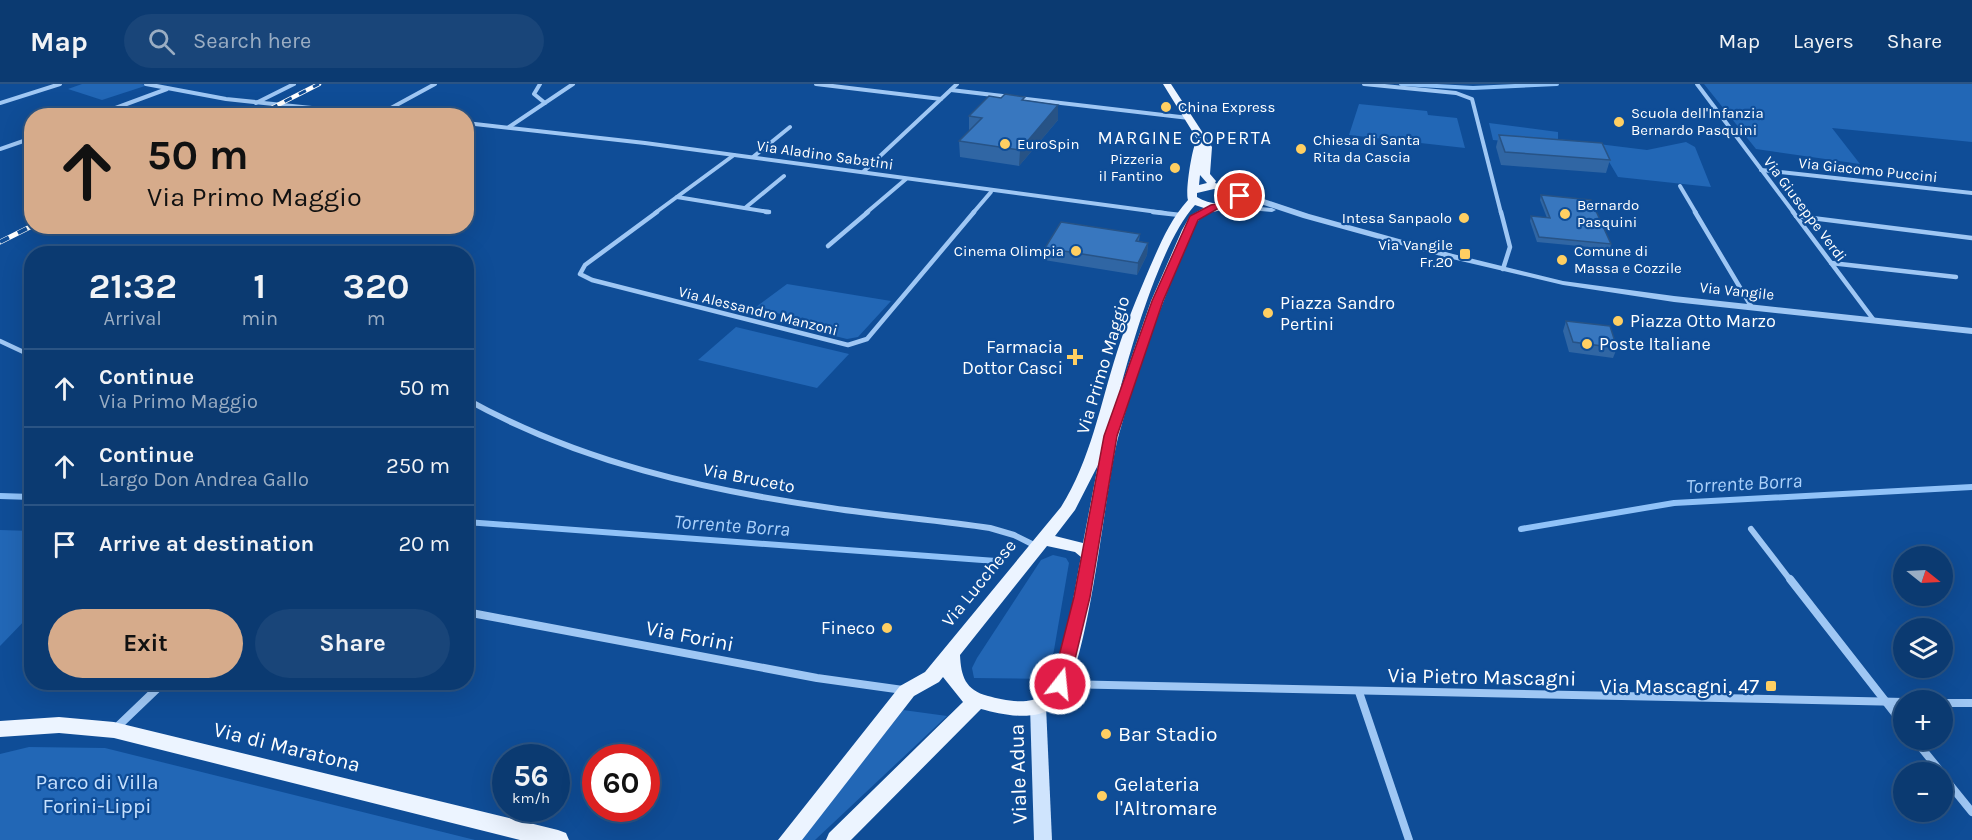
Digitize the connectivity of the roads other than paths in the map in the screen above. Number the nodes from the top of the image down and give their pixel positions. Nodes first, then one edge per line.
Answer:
1 (60, 84) edge
2 (146, 84) edge
3 (294, 84) edge
4 (435, 84) edge
5 (540, 84) edge
6 (573, 84) edge
7 (816, 84) edge
8 (957, 84) edge
9 (1167, 84) edge
10 (1365, 84) edge
11 (1697, 84) edge
12 (168, 89) junction
13 (951, 90) junction
14 (941, 99) junction
15 (0, 103) edge
16 (255, 103) junction
17 (545, 103) junction
18 (116, 108) edge
19 (307, 108) edge
20 (392, 108) edge
21 (1189, 118) junction
22 (474, 124) edge
23 (508, 127) junction
24 (790, 127) dead end
25 (1202, 140) junction
26 (24, 141) edge
27 (0, 149) edge
28 (735, 154) junction
29 (753, 157) junction
30 (1761, 170) junction
31 (862, 172) junction
32 (784, 176) dead end
33 (906, 179) junction
34 (1215, 186) junction
35 (1680, 186) dead end
36 (991, 192) junction
37 (1237, 193) junction
38 (1972, 193) edge
39 (1193, 195) junction
40 (677, 197) junction
41 (1220, 206) junction
42 (745, 208) junction
43 (769, 212) dead end
44 (1293, 213) junction
45 (1180, 215) junction
46 (1796, 216) junction
47 (1972, 238) edge
48 (828, 246) dead end
49 (1831, 263) junction
50 (1503, 269) junction
51 (1956, 277) dead end
52 (1751, 306) junction
53 (1873, 319) junction
54 (1972, 331) edge
55 (0, 341) edge
56 (24, 352) edge
57 (474, 404) edge
58 (1751, 529) dead end
59 (1040, 543) junction
60 (1090, 555) junction
61 (474, 614) edge
62 (951, 655) junction
63 (1060, 684) junction
64 (156, 690) edge
65 (907, 691) junction
66 (1359, 692) junction
67 (977, 701) junction
68 (1885, 702) junction
69 (1893, 702) edge
70 (1953, 703) edge
71 (1972, 703) edge
72 (1038, 706) junction
73 (1893, 712) edge
74 (0, 729) edge
75 (114, 730) junction
76 (1923, 750) edge
77 (1932, 762) edge
78 (1953, 788) edge
79 (1972, 812) edge
80 (558, 840) edge
81 (789, 840) edge
82 (837, 840) edge
83 (1043, 840) edge
84 (1409, 840) edge

1 - 15 street
2 - 12 street
3 - 16 street
4 - 20 street
5 - 17 street
6 - 17 street
7 - 14 street
8 - 13 street
9 - 21 main road
10 - 50 street
11 - 30 street, Via Giuseppe Verdi
12 - 16 street
12 - 18 street
13 - 14 street
13 - 21 street
14 - 31 street
16 - 19 street
17 - 23 street
21 - 25 main road
22 - 23 street, Via Aladino Sabatini
23 - 28 street, Via Aladino Sabatini
24 - 29 street
25 - 34 main road
25 - 39 main road
26 - 27 street
28 - 29 street, Via Aladino Sabatini
28 - 40 street, Via Alessandro Manzoni
29 - 31 street, Via Aladino Sabatini
30 - 38 street, Via Giacomo Puccini
30 - 46 street, Via Giuseppe Verdi
31 - 33 street, Via Aladino Sabatini
32 - 42 street
33 - 36 street, Via Aladino Sabatini
33 - 48 street
34 - 37 main road
34 - 39 main road
35 - 52 street
36 - 40 street, Via Alessandro Manzoni
36 - 45 street, Via Aladino Sabatini
37 - 41 main road, Via Primo Maggio
37 - 44 street
39 - 41 main road
39 - 45 main road, Via Primo Maggio
40 - 42 street
41 - 44 street
41 - 60 main road, Via Primo Maggio
42 - 43 street
44 - 50 street, Via Vangile
45 - 59 main road, Via Primo Maggio
46 - 47 street
46 - 49 street, Via Giuseppe Verdi
49 - 51 street
49 - 53 street, Via Giuseppe Verdi
50 - 52 street, Via Vangile
52 - 53 street, Via Vangile
53 - 54 street, Via Vangile
55 - 56 street
57 - 59 street, Via Bruceto
58 - 68 street
59 - 60 main road
59 - 62 main road, Via Lucchese
60 - 63 main road
61 - 65 street, Via Forini
62 - 65 main road, Via Lucchese
62 - 67 main road
63 - 66 street, Via Pietro Mascagni
63 - 72 main road
64 - 75 street
65 - 81 main road
66 - 68 street, Via Pietro Mascagni
66 - 84 street
67 - 72 main road
67 - 82 main road
68 - 69 street, Via Pietro Mascagni
68 - 73 street
70 - 71 street
72 - 83 main road, Viale Adua
74 - 75 main road, Via di Maratona
75 - 80 main road, Via di Maratona
76 - 77 street
78 - 79 street

